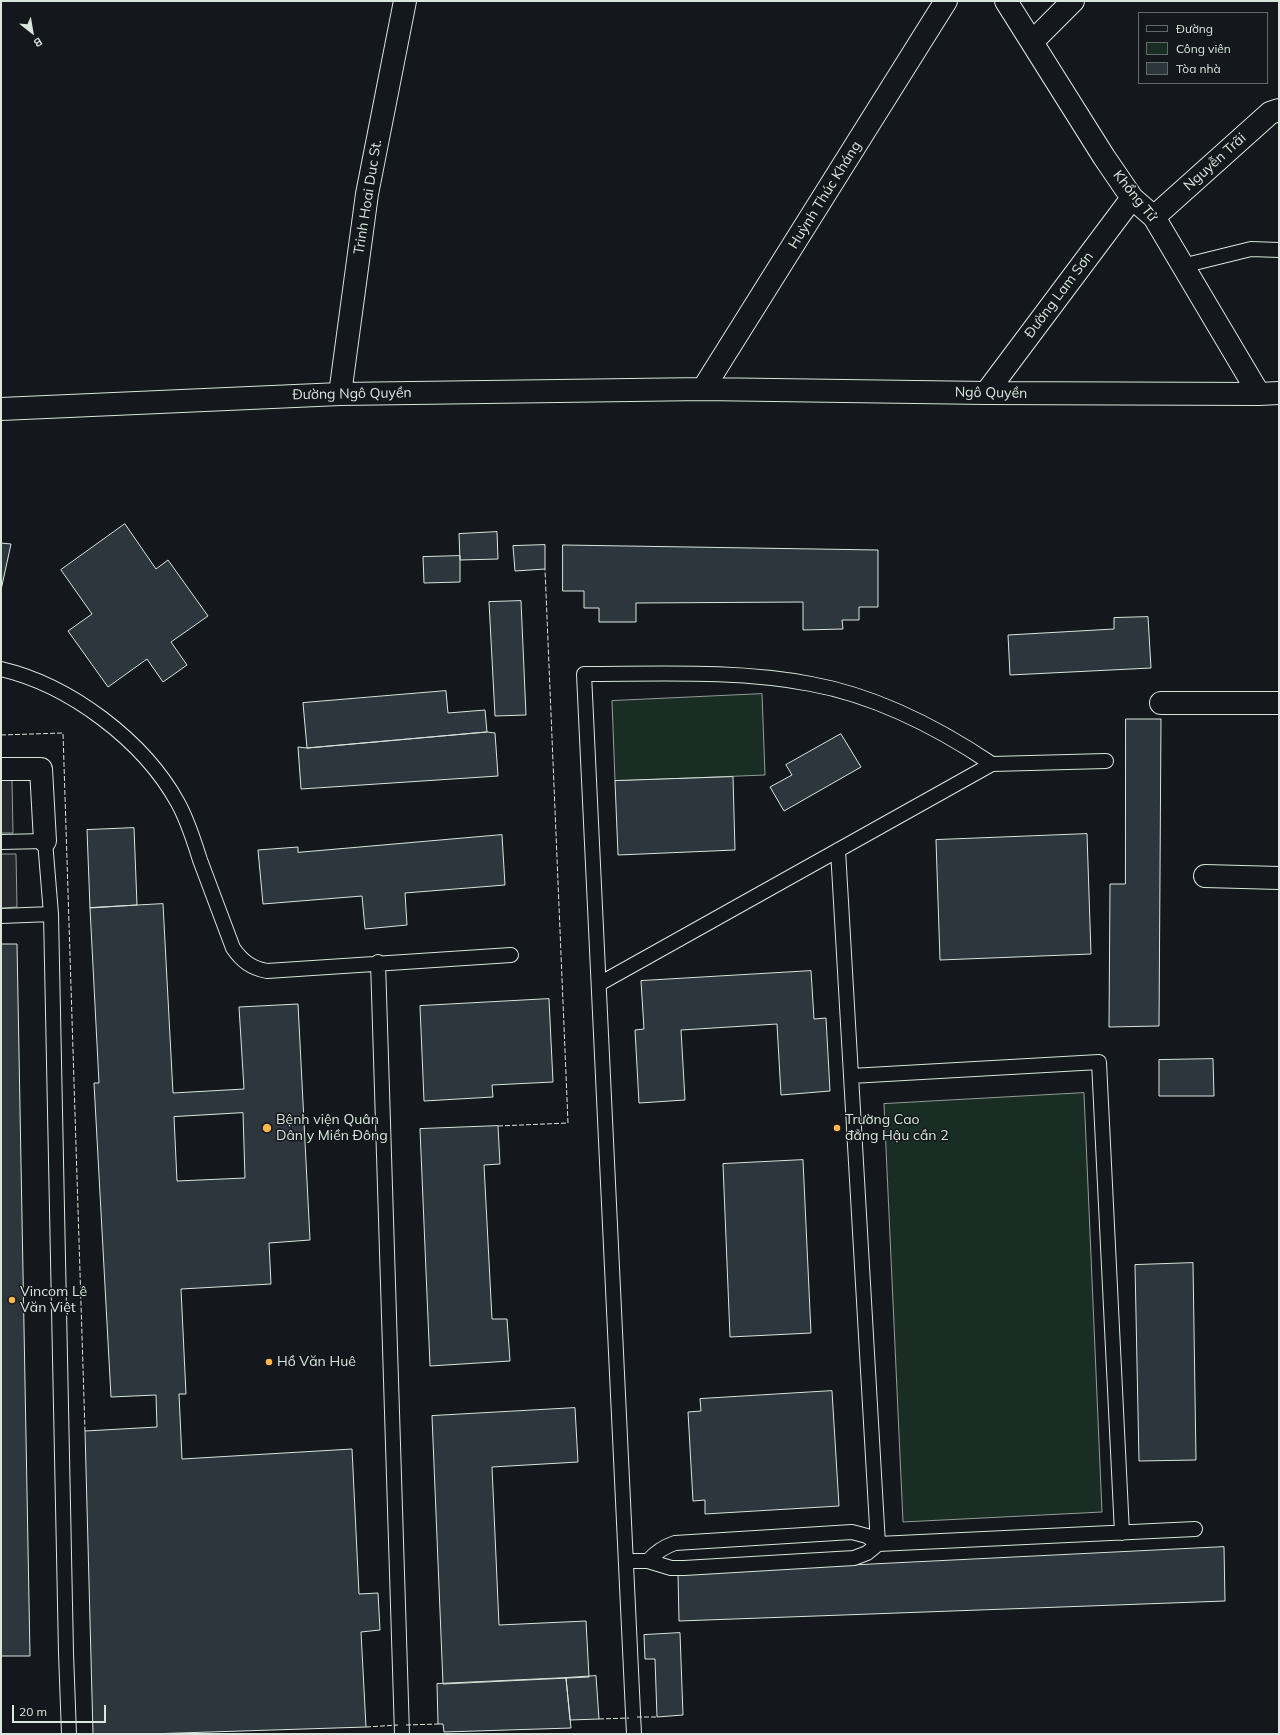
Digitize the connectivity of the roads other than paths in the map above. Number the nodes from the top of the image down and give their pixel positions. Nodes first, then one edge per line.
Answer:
1 (405, 1) edge
2 (946, 1) edge
3 (1006, 1) edge
4 (1073, 1) edge
5 (1033, 41) junction
6 (1279, 110) edge
7 (1132, 198) junction
8 (1154, 217) junction
9 (1279, 250) edge
10 (1182, 266) junction
11 (703, 389) junction
12 (986, 393) junction
13 (1269, 393) edge
14 (340, 394) junction
15 (1, 408) edge
16 (1, 669) edge
17 (1161, 703) dead end
18 (1279, 703) edge
19 (1106, 761) dead end
20 (992, 764) junction
21 (1, 769) edge
22 (45, 841) junction
23 (1, 842) edge
24 (838, 850) junction
25 (1205, 876) dead end
26 (1279, 878) edge
27 (51, 914) junction
28 (1, 916) edge
29 (511, 955) dead end
30 (378, 962) junction
31 (599, 984) junction
32 (851, 1076) junction
33 (1195, 1529) dead end
34 (1122, 1532) junction
35 (878, 1544) junction
36 (626, 1561) junction
37 (648, 1561) junction
38 (69, 1734) edge
39 (402, 1734) edge
40 (634, 1734) edge

1 - 14 street, Trinh Hoai Duc St.
2 - 11 street, Huỳnh Thúc Kháng
3 - 5 street, Khổng Tử
4 - 5 street
5 - 7 street, Khổng Tử
6 - 8 street, Nguyễn Trãi
7 - 8 street, Khổng Tử
7 - 12 street, Đường Lam Sơn
8 - 10 street, Khổng Tử
9 - 10 lane
10 - 13 street, Khổng Tử
11 - 12 street, Ngô Quyền
11 - 14 street, Đường Ngô Quyền
12 - 13 street, Ngô Quyền
14 - 15 street, Đường Ngô Quyền
16 - 30 lane
17 - 18 street
19 - 20 lane
20 - 24 lane
20 - 31 lane
21 - 22 street
22 - 23 lane
22 - 27 lane
24 - 31 lane
24 - 32 lane
25 - 26 street
27 - 28 lane
27 - 38 lane
29 - 30 lane
30 - 39 lane
31 - 36 lane
32 - 34 lane
32 - 35 lane
33 - 34 lane
34 - 35 lane
35 - 37 lane
35 - 37 lane
36 - 37 lane
36 - 40 lane

